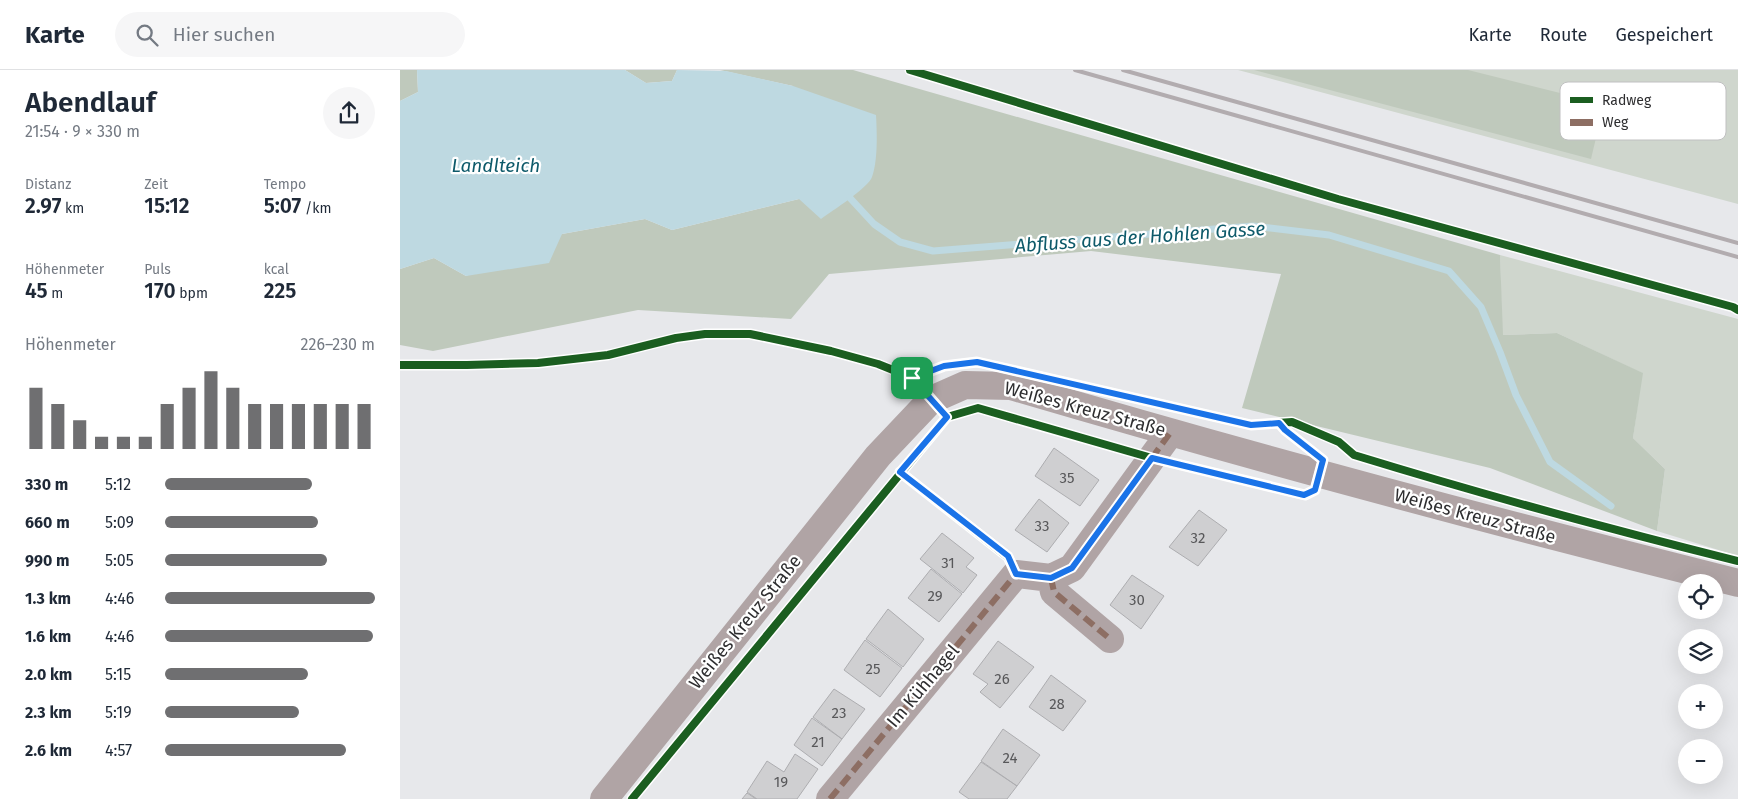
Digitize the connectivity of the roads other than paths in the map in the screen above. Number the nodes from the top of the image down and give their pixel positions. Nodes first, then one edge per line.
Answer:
1 (1170, 433) junction
2 (1051, 578) junction
3 (1738, 583) edge
4 (1110, 639) dead end
5 (604, 799) edge
6 (830, 799) edge

1 - 2 street
1 - 3 street, Weißes Kreuz Straße
1 - 5 street, Weißes Kreuz Straße
2 - 4 street
2 - 6 street, Im Kühhagel

